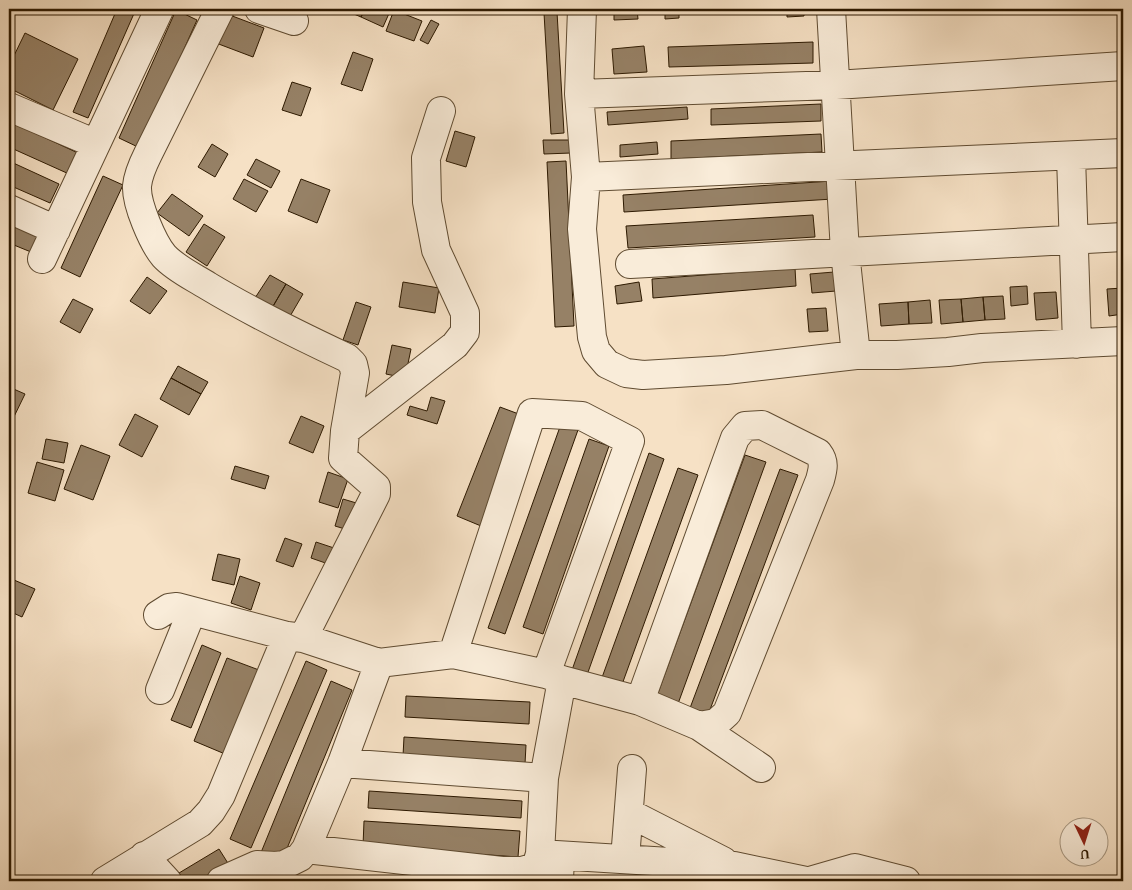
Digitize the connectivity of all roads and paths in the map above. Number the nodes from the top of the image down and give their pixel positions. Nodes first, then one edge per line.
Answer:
1 (220, 9) edge
2 (259, 9) edge
3 (582, 9) edge
4 (831, 9) edge
5 (159, 10) edge
6 (294, 21) dead end
7 (1123, 66) edge
8 (836, 85) junction
9 (579, 94) junction
10 (9, 107) edge
11 (441, 111) dead end
12 (96, 144) junction
13 (1123, 153) edge
14 (1071, 156) junction
15 (839, 166) junction
16 (586, 177) junction
17 (9, 209) edge
18 (56, 230) junction
19 (1123, 238) edge
20 (1075, 241) junction
21 (845, 252) junction
22 (42, 259) dead end
23 (630, 264) dead end
24 (1123, 341) edge
25 (1077, 344) junction
26 (856, 355) junction
27 (345, 431) junction
28 (192, 611) junction
29 (158, 615) dead end
30 (295, 637) junction
31 (453, 654) junction
32 (379, 663) junction
33 (554, 677) junction
34 (160, 690) dead end
35 (640, 701) junction
36 (699, 726) junction
37 (342, 763) junction
38 (761, 768) dead end
39 (632, 769) dead end
40 (544, 778) junction
41 (629, 813) junction
42 (306, 849) junction
43 (144, 856) junction
44 (625, 859) junction
45 (553, 864) edge
46 (734, 866) junction
47 (105, 881) edge
48 (167, 881) edge
49 (221, 881) edge
50 (811, 881) edge
51 (906, 881) edge

1 - 27 street
2 - 6 street
3 - 9 street
4 - 8 street
5 - 12 street
7 - 8 street
8 - 9 street
8 - 15 street
9 - 16 street
10 - 12 street
11 - 27 street
12 - 18 street
13 - 14 street
14 - 15 street
14 - 20 street
15 - 16 street
15 - 21 street
16 - 26 street
17 - 18 street
18 - 22 street
19 - 20 street
20 - 21 street
20 - 25 street
21 - 23 street
21 - 26 street
24 - 25 street
25 - 26 street
27 - 30 street
28 - 29 street
28 - 30 street
28 - 34 street
30 - 32 street
30 - 43 street
31 - 32 street
31 - 33 street
31 - 33 street
32 - 37 street
33 - 35 street
33 - 40 street
35 - 36 street
35 - 36 street
36 - 38 street
37 - 40 street
37 - 42 street
39 - 41 street
40 - 45 street
41 - 44 street
41 - 46 street
42 - 45 street
42 - 49 street
43 - 47 street
43 - 48 street
44 - 45 street
44 - 46 street
46 - 50 street
50 - 51 street

